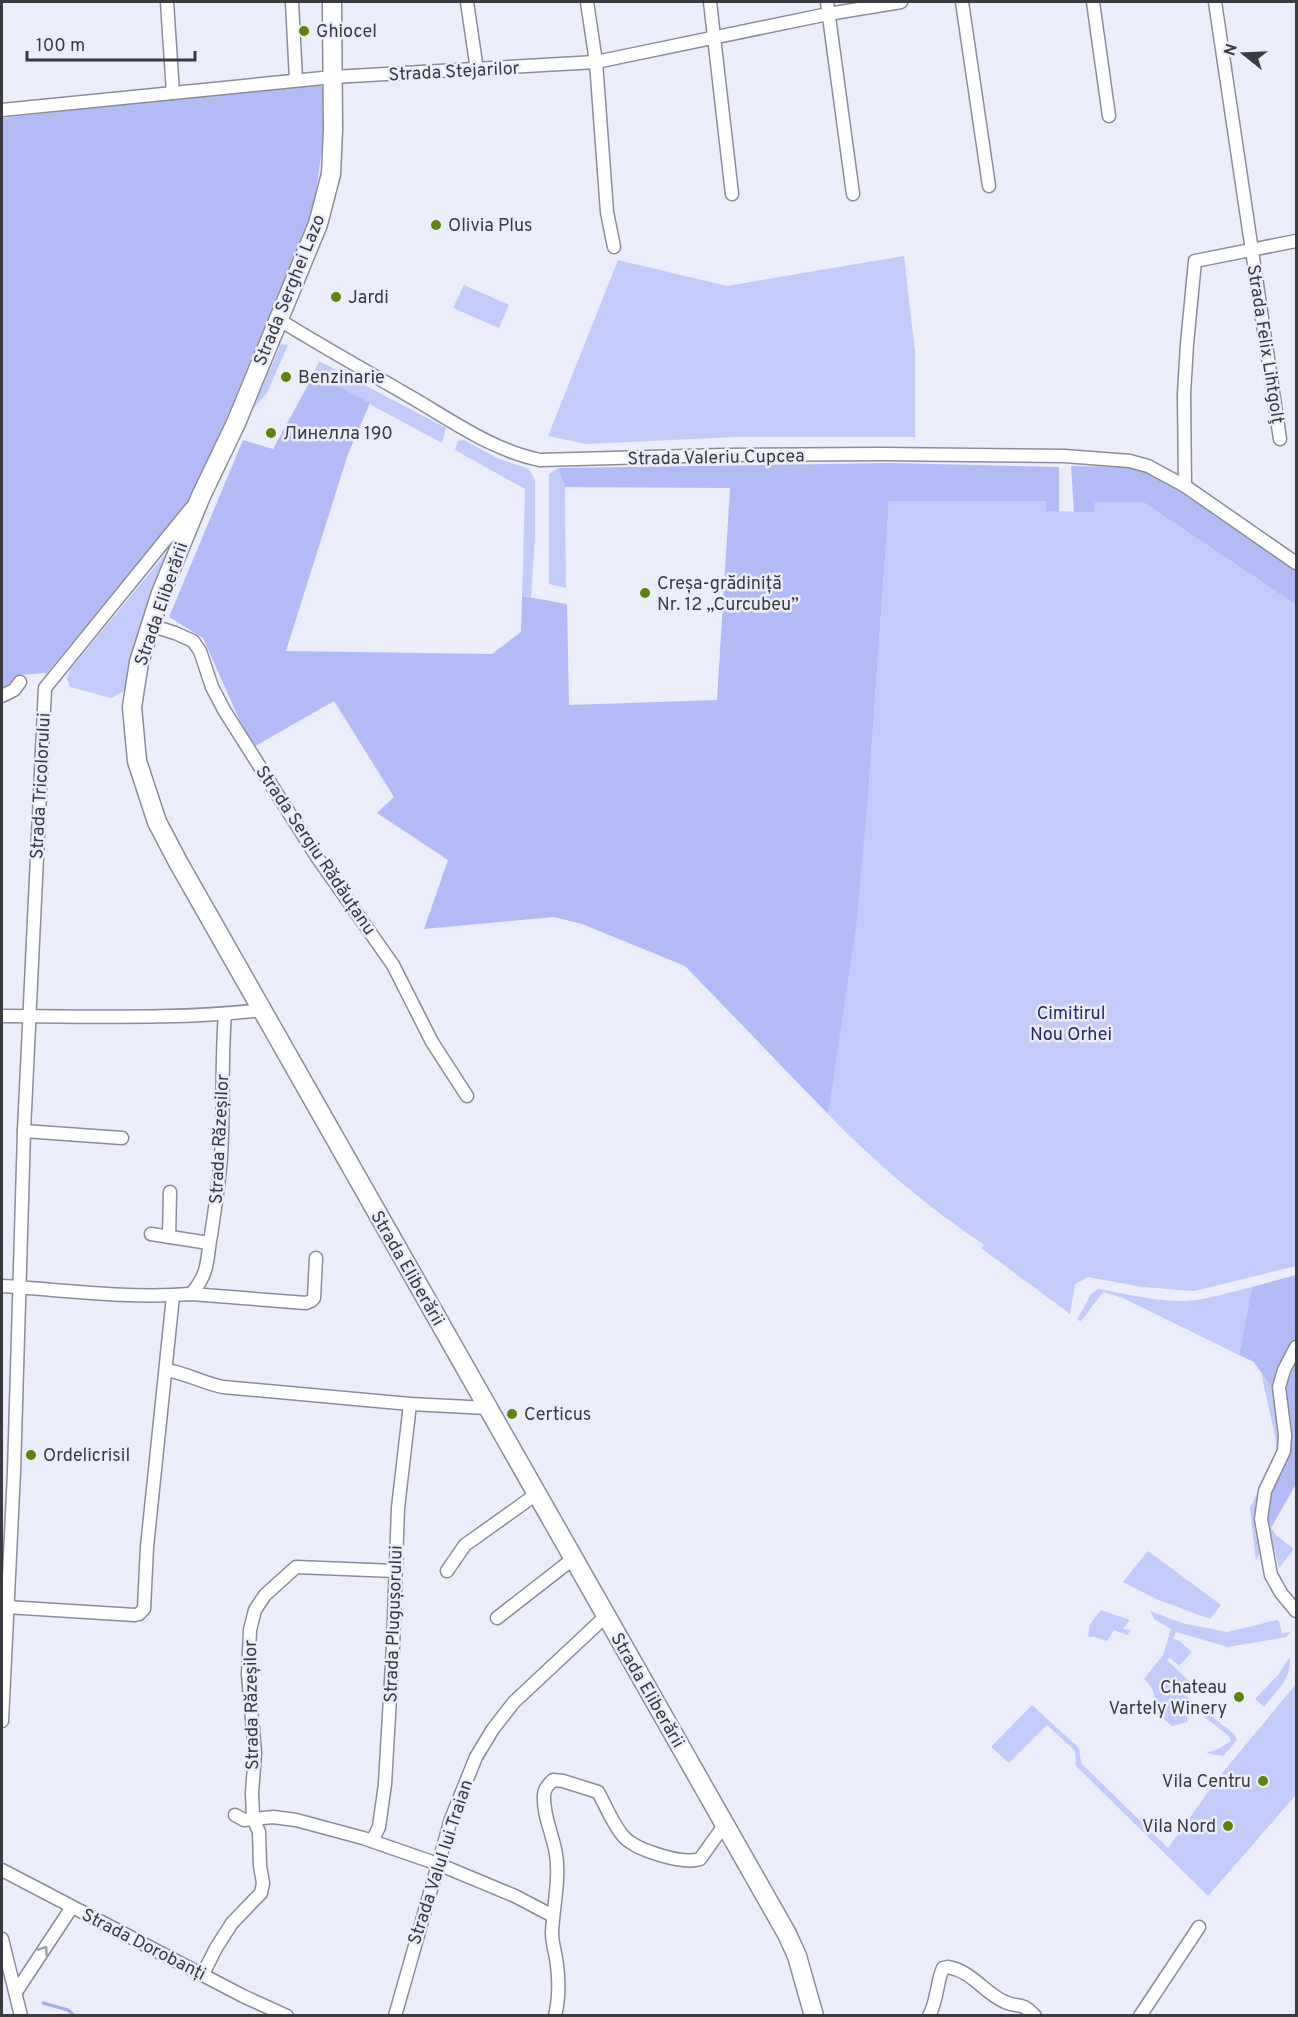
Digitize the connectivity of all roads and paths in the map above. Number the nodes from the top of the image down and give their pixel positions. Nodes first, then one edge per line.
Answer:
1 (292, 2) edge
2 (332, 2) edge
3 (466, 2) edge
4 (587, 2) edge
5 (710, 2) edge
6 (901, 2) edge
7 (962, 2) edge
8 (1093, 2) edge
9 (1215, 2) edge
10 (168, 4) edge
11 (827, 8) edge
12 (714, 38) junction
13 (596, 62) junction
14 (477, 70) junction
15 (333, 76) junction
16 (296, 80) junction
17 (173, 93) junction
18 (2, 110) edge
19 (1109, 116) dead end
20 (989, 186) dead end
21 (732, 194) dead end
22 (853, 194) dead end
23 (1296, 241) edge
24 (614, 247) dead end
25 (1252, 249) junction
26 (278, 319) junction
27 (1280, 439) dead end
28 (1185, 486) junction
29 (201, 496) junction
30 (1296, 563) edge
31 (150, 625) junction
32 (20, 682) dead end
33 (2, 696) edge
34 (262, 1010) junction
35 (225, 1014) junction
36 (2, 1016) edge
37 (31, 1016) junction
38 (467, 1096) dead end
39 (24, 1131) junction
40 (122, 1138) dead end
41 (170, 1192) dead end
42 (151, 1234) dead end
43 (169, 1237) junction
44 (209, 1243) junction
45 (316, 1258) dead end
46 (2, 1286) edge
47 (20, 1287) junction
48 (191, 1294) junction
49 (173, 1296) junction
50 (1296, 1347) edge
51 (166, 1370) junction
52 (410, 1404) junction
53 (488, 1408) junction
54 (538, 1494) junction
55 (574, 1558) junction
56 (447, 1570) dead end
57 (394, 1571) junction
58 (6, 1607) junction
59 (1296, 1611) edge
60 (606, 1616) junction
61 (497, 1618) dead end
62 (2, 1715) edge
63 (235, 1815) dead end
64 (253, 1818) junction
65 (725, 1824) junction
66 (372, 1842) junction
67 (438, 1864) junction
68 (2, 1869) edge
69 (72, 1907) junction
70 (554, 1916) junction
71 (1199, 1927) dead end
72 (2, 1939) edge
73 (203, 1974) junction
74 (16, 1992) junction
75 (21, 2016) edge
76 (288, 2016) edge
77 (395, 2016) edge
78 (555, 2016) edge
79 (814, 2016) edge
80 (929, 2016) edge
81 (1035, 2016) edge
82 (1140, 2016) edge

1 - 16 street
2 - 15 street, Strada Serghei Lazo
3 - 14 street
4 - 13 street
5 - 12 street
6 - 11 street, Strada Stejarilor
7 - 20 street
8 - 19 street
9 - 25 street, Strada Felix Lihtgolţ
10 - 17 street
11 - 12 street, Strada Stejarilor
11 - 22 street
12 - 13 street, Strada Stejarilor
12 - 21 street
13 - 14 street, Strada Stejarilor
13 - 24 street
14 - 15 street, Strada Stejarilor
15 - 16 street, Strada Stejarilor
15 - 26 street, Strada Serghei Lazo
16 - 17 street, Strada Stejarilor
17 - 18 street, Strada Stejarilor
23 - 25 street, Strada Felix Lihtgolţ
25 - 27 street, Strada Felix Lihtgolţ
25 - 28 street, Strada Felix Lihtgolţ
26 - 28 street, Strada Valeriu Cupcea
26 - 29 street, Strada Serghei Lazo
28 - 30 street, Strada Valeriu Cupcea
29 - 31 street, Strada Eliberării
29 - 37 street, Strada Tricolorului
31 - 34 street, Strada Eliberării
31 - 38 street, Strada Sergiu Rădăuțanu
32 - 33 street
34 - 35 street
34 - 53 street, Strada Eliberării
35 - 37 street
35 - 44 street, Strada Răzeșilor
36 - 37 street
37 - 39 street, Strada Tricolorului
39 - 40 street
39 - 47 street, Strada Tricolorului
41 - 43 street
42 - 43 street
43 - 44 street
44 - 48 street, Strada Răzeșilor
45 - 48 street
46 - 47 street
47 - 49 street
47 - 58 street, Strada Tricolorului
48 - 49 street
49 - 51 street
50 - 59 street
51 - 52 street
51 - 58 street
52 - 53 street
52 - 57 street, Strada Plugușorului
53 - 54 street, Strada Eliberării
54 - 55 street, Strada Eliberării
54 - 56 street
55 - 60 street, Strada Eliberării
55 - 61 street
57 - 64 street, Strada Răzeșilor
57 - 66 street, Strada Plugușorului
58 - 62 street, Strada Tricolorului
60 - 65 street, Strada Eliberării
60 - 67 street, Strada Valul lui Traian
63 - 64 street
64 - 66 street
64 - 73 street, Strada Răzeșilor
65 - 70 street
65 - 79 street, Strada Eliberării
66 - 67 street
67 - 70 street
67 - 77 street, Strada Valul lui Traian
68 - 69 street, Strada Dorobanți
69 - 73 street, Strada Dorobanți
74 -> 69 street
70 - 78 street
71 - 82 street
72 - 74 street
73 - 76 street, Strada Dorobanți
74 - 75 street
80 - 81 street

